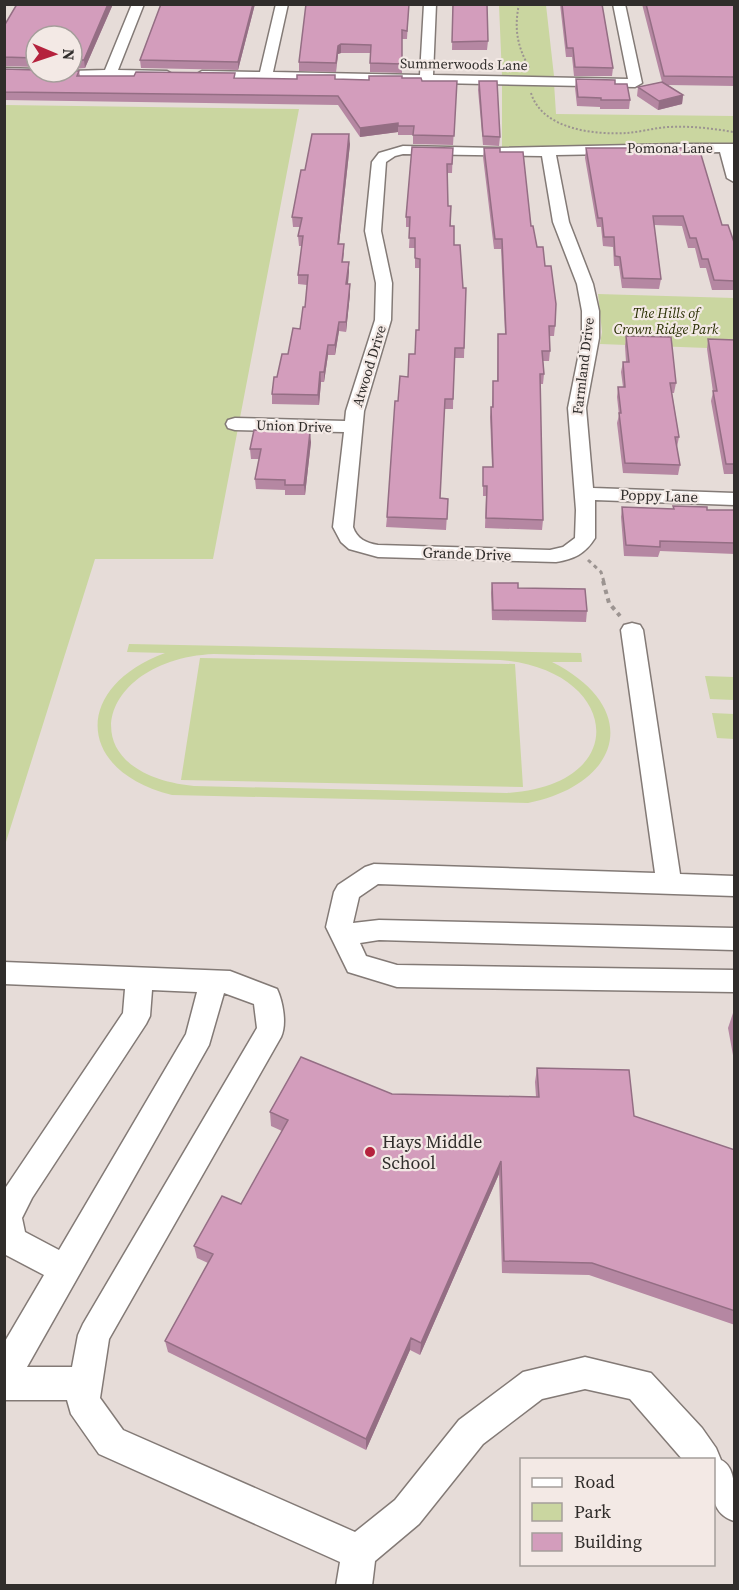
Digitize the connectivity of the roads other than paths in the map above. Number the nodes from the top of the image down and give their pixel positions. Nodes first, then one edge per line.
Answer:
1 (138, 4) edge
2 (282, 4) edge
3 (430, 4) edge
4 (619, 4) edge
5 (4, 72) edge
6 (110, 74) junction
7 (266, 76) junction
8 (426, 78) junction
9 (730, 148) edge
10 (548, 151) junction
11 (390, 153) joint
12 (735, 178) edge
13 (235, 424) dead end
14 (353, 427) junction
15 (583, 494) junction
16 (735, 498) edge
17 (356, 545) joint
18 (577, 549) joint
19 (632, 630) road end
20 (669, 884) junction
21 (735, 886) edge
22 (343, 935) junction
23 (735, 939) edge
24 (4, 973) edge
25 (140, 978) junction
26 (213, 981) junction
27 (735, 981) edge
28 (65, 1270) junction
29 (4, 1375) edge
30 (86, 1383) junction
31 (4, 1384) edge
32 (703, 1458) edge
33 (715, 1475) edge
34 (735, 1504) edge
35 (359, 1552) junction
36 (354, 1586) edge

1 - 6 street
2 - 7 street
3 - 8 street
4 - 8 street, Summerwoods Lane
5 - 6 street, Summerwoods Lane
6 - 7 street, Summerwoods Lane
7 - 8 street, Summerwoods Lane
9 - 10 street, Pomona Lane
9 - 12 street
10 - 11 street, Pomona Lane
10 - 15 street, Farmland Drive
11 - 14 street, Atwood Drive
13 - 14 street, Union Drive
14 - 17 street, Atwood Drive
15 - 16 street, Poppy Lane
15 - 18 street, Farmland Drive
17 - 18 street, Grande Drive
19 - 20 street
20 - 21 street
20 - 22 street
22 - 23 street
22 - 27 street
24 - 25 street
25 - 26 street
25 - 28 street
26 - 28 street
26 - 30 street
28 - 29 street
30 - 31 street
30 - 35 street
32 - 35 street
33 - 34 street
35 - 36 street

